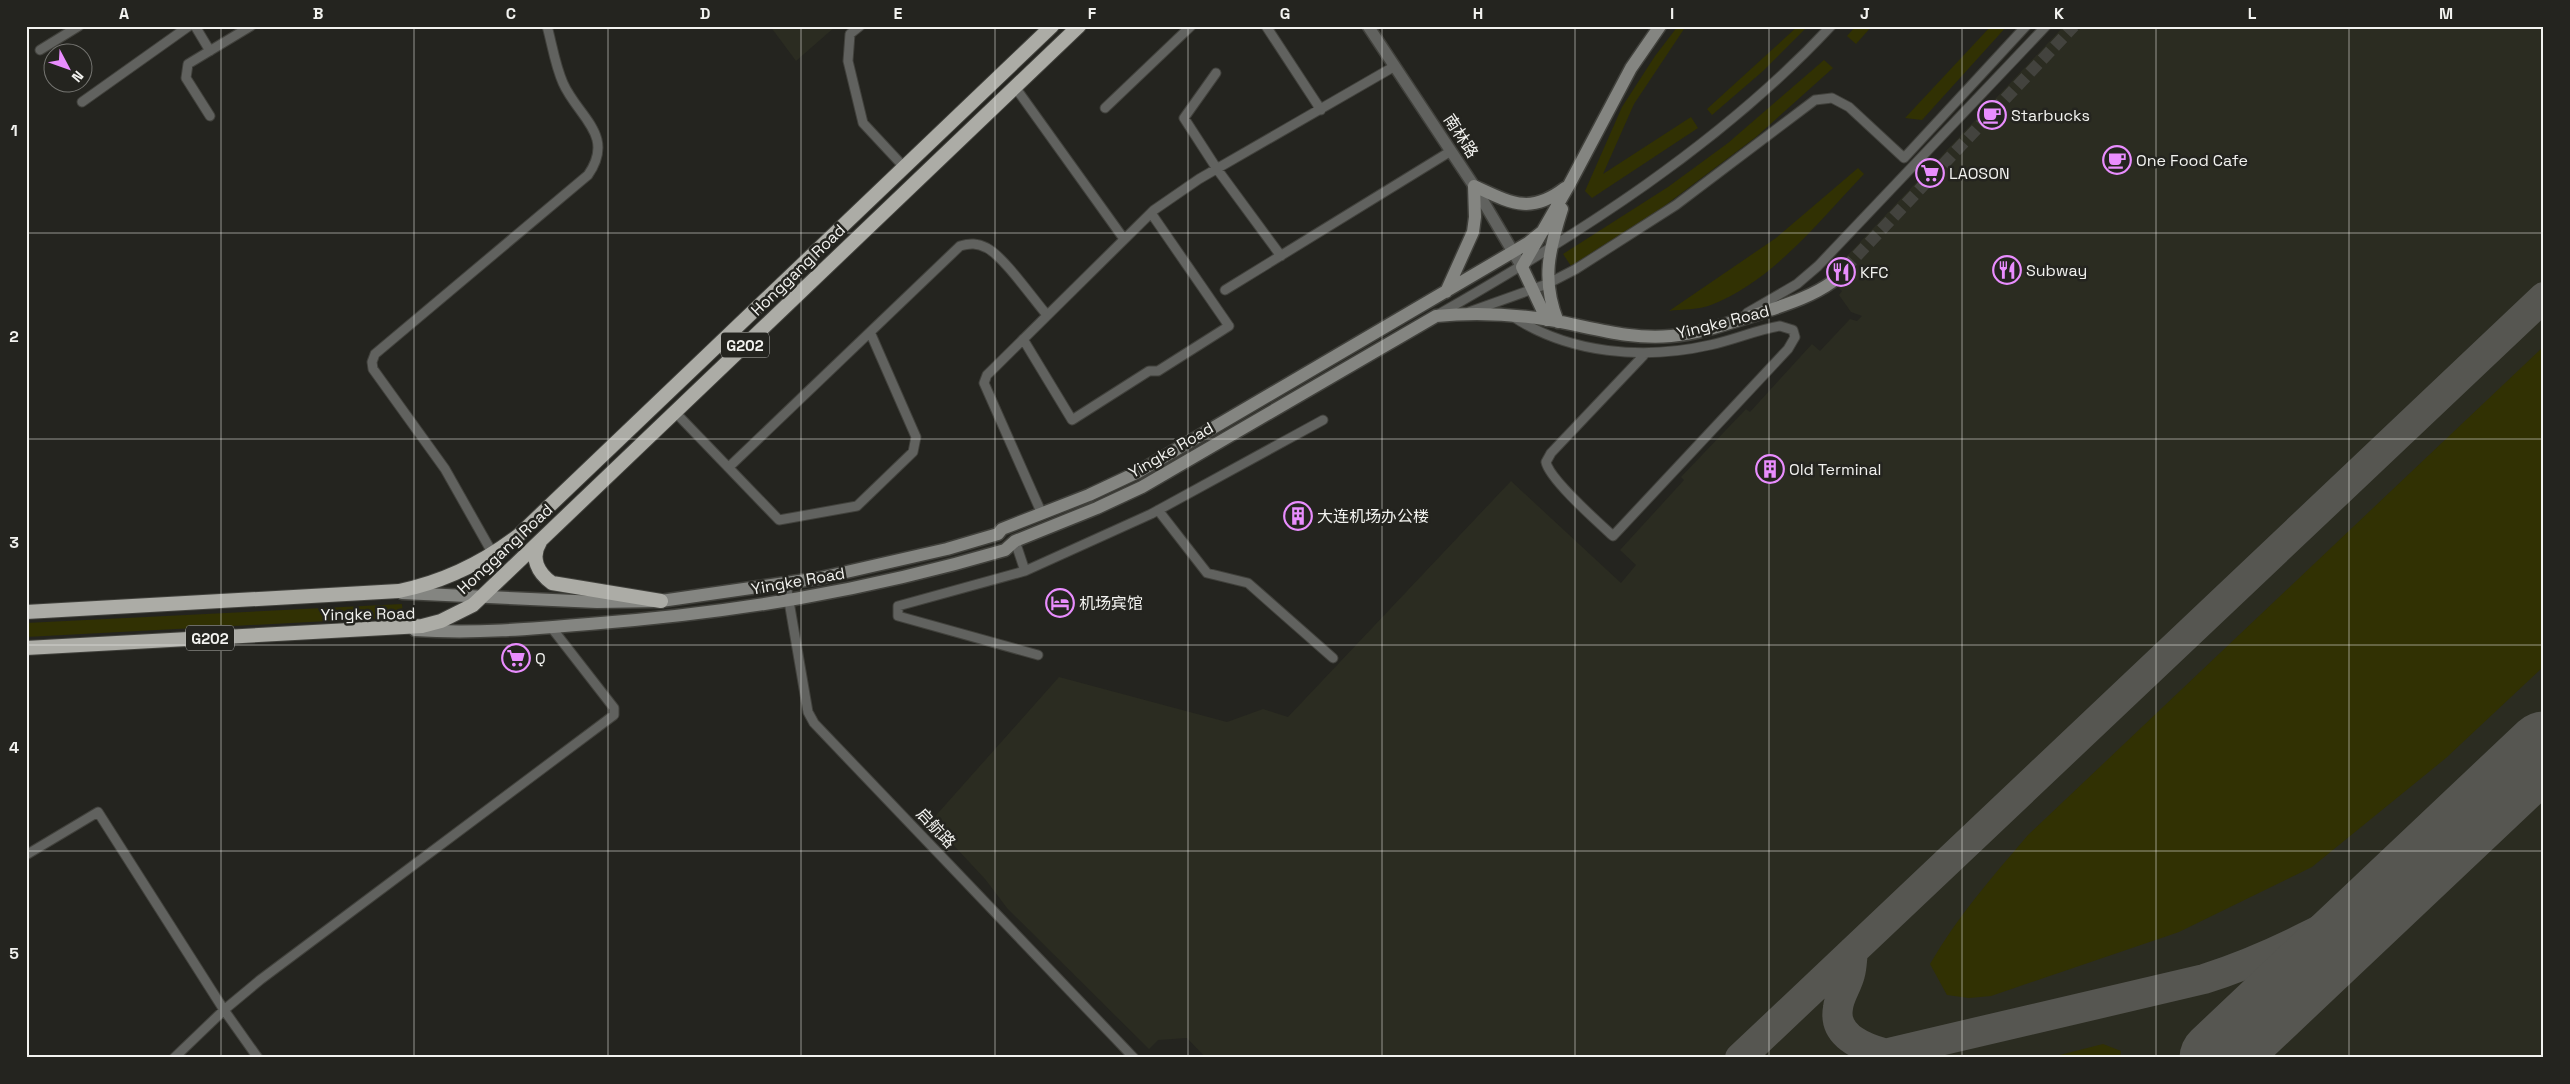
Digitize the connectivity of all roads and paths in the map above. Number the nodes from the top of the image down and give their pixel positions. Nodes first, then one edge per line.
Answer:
1 (79, 26) edge
2 (189, 26) edge
3 (195, 26) edge
4 (251, 26) edge
5 (547, 26) edge
6 (860, 26) edge
7 (1052, 26) edge
8 (1079, 26) edge
9 (1190, 26) edge
10 (1266, 26) edge
11 (1368, 26) edge
12 (1660, 26) edge
13 (1831, 26) edge
14 (2026, 26) edge
15 (2046, 26) edge
16 (40, 50) dead end
17 (210, 50) junction
18 (1395, 66) junction
19 (1216, 73) dead end
20 (1015, 87) junction
21 (82, 102) dead end
22 (1105, 108) dead end
23 (1321, 110) junction
24 (210, 116) dead end
25 (1451, 151) junction
26 (904, 167) junction
27 (1217, 169) junction
28 (1569, 185) junction
29 (1474, 186) junction
30 (1151, 213) junction
31 (1543, 231) junction
32 (1124, 239) junction
33 (1551, 246) junction
34 (1513, 252) junction
35 (1280, 256) junction
36 (1522, 266) junction
37 (1832, 282) tunnel mouth
38 (1547, 284) junction
39 (1534, 289) junction
40 (1225, 290) dead end
41 (1446, 292) junction
42 (1466, 313) junction
43 (1047, 315) junction
44 (1436, 316) junction
45 (1511, 316) junction
46 (1553, 321) junction
47 (1732, 322) junction
48 (870, 332) junction
49 (1023, 339) junction
50 (1645, 354) junction
51 (675, 412) junction
52 (1323, 420) dead end
53 (729, 467) junction
54 (1158, 510) junction
55 (1042, 514) junction
56 (541, 540) junction
57 (1015, 541) junction
58 (493, 554) junction
59 (1025, 571) junction
60 (786, 584) junction
61 (382, 592) junction
62 (482, 597) junction
63 (661, 601) junction
64 (789, 601) junction
65 (26, 612) edge
66 (551, 627) junction
67 (393, 628) junction
68 (26, 648) edge
69 (1038, 655) dead end
70 (1333, 658) dead end
71 (26, 855) edge
72 (224, 1010) junction
73 (174, 1058) edge
74 (258, 1058) edge
75 (1134, 1058) edge

1 - 16 street
2 - 21 street
3 - 17 street
4 - 17 street
5 - 58 street
6 - 26 street
7 - 26 highway, Honggang Road / G202
8 - 20 highway, Honggang Road / G202
9 - 22 street
10 - 23 street
11 - 18 street, 南林路
12 - 28 main road
13 - 33 street
14 - 38 street
15 - 47 street
17 - 24 street
18 - 23 street
18 - 25 street, 南林路
19 - 27 street
20 - 32 street
20 - 51 highway, Honggang Road / G202
23 - 27 street
25 - 29 street, 南林路
25 - 35 street
26 - 58 highway, Honggang Road / G202
27 - 30 street
27 - 35 street
28 - 29 main road
28 - 31 main road
28 - 33 main road
29 - 34 street, 南林路
29 - 41 main road
30 - 32 street
30 - 49 street
31 - 34 main road, Yingke Road
31 - 36 main road
32 - 43 street
33 - 36 street
33 - 38 main road
34 - 36 street, 南林路
34 - 41 main road, Yingke Road
35 - 40 street
36 - 39 main road
36 - 44 street
37 - 47 main road, Yingke Road
38 - 39 street
38 - 46 main road
39 - 42 street
39 - 46 main road
41 - 55 main road, Yingke Road
42 - 44 main road, Yingke Road
42 - 45 main road, Yingke Road
43 - 48 street
43 - 49 street
44 - 57 main road, Yingke Road
45 - 46 main road, Yingke Road
45 - 50 street, Yingke Road
46 - 47 main road, Yingke Road
48 - 53 street
48 - 53 street
49 - 55 street
50 - 50 street, Yingke Road
51 - 53 street
51 - 56 highway, Honggang Road / G202
52 - 54 street
54 - 59 street
54 - 70 street
55 - 60 main road, Yingke Road
56 - 62 highway, Honggang Road / G202
56 - 63 highway
57 - 59 street
57 - 64 main road, Yingke Road
58 - 61 highway, Honggang Road / G202
59 - 69 street
60 - 63 main road, Yingke Road
60 - 64 street, 启航路
61 - 62 main road, Yingke Road
61 - 65 highway, Yingke Road / G202
62 - 63 main road, Yingke Road
62 - 67 highway, Honggang Road / G202
64 - 66 main road, Yingke Road
64 - 75 street, 启航路
66 - 67 main road, Yingke Road
66 - 72 street
67 - 68 highway, Yingke Road / G202
71 - 72 street
72 - 73 street
72 - 74 street

